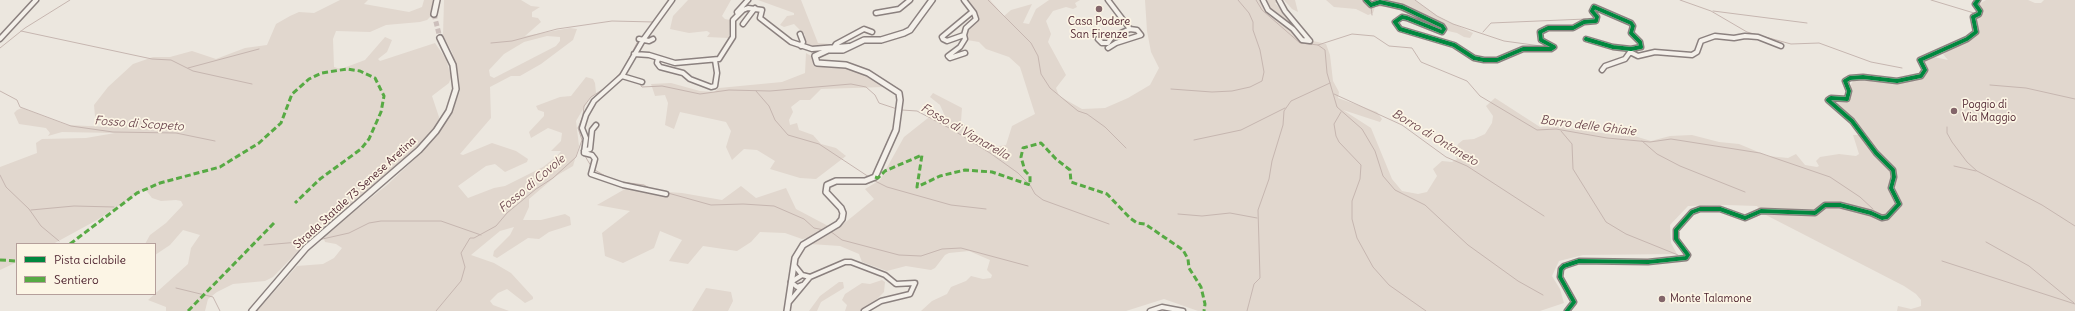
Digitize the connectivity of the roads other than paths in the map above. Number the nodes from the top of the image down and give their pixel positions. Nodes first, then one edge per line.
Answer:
1 (36, 0) edge
2 (437, 0) edge
3 (672, 0) edge
4 (748, 0) edge
5 (910, 0) edge
6 (932, 0) edge
7 (964, 0) edge
8 (1108, 0) edge
9 (1263, 0) edge
10 (1279, 0) edge
11 (1366, 0) edge
12 (1978, 0) edge
13 (755, 8) junction
14 (876, 12) dead end
15 (972, 12) junction
16 (434, 14) tunnel mouth
17 (738, 14) junction
18 (743, 24) dead end
19 (1130, 29) junction
20 (854, 30) dead end
21 (858, 32) junction
22 (872, 32) dead end
23 (800, 34) dead end
24 (964, 35) junction
25 (440, 38) tunnel mouth
26 (0, 39) edge
27 (641, 39) junction
28 (653, 39) dead end
29 (1098, 39) dead end
30 (1586, 39) dead end
31 (801, 46) junction
32 (1781, 46) dead end
33 (834, 47) junction
34 (852, 47) junction
35 (1108, 48) dead end
36 (1630, 50) junction
37 (965, 53) dead end
38 (634, 54) junction
39 (658, 58) junction
40 (715, 60) junction
41 (1602, 70) dead end
42 (622, 76) junction
43 (642, 82) dead end
44 (596, 125) dead end
45 (584, 151) junction
46 (666, 194) dead end
47 (794, 265) junction
48 (802, 275) junction
49 (810, 277) junction
50 (791, 282) junction
51 (802, 285) junction
52 (790, 301) junction
53 (252, 311) edge
54 (788, 311) edge
55 (864, 311) edge
56 (1150, 311) edge
57 (1183, 311) edge
58 (1567, 311) edge

1 - 26 street
2 - 16 main road
3 - 27 street
4 - 17 street
5 - 14 street
6 - 34 main road
7 - 15 street
8 - 19 street
9 - 10 street
11 - 36 street
12 - 58 street
13 - 17 street
13 - 18 street
13 - 31 street
15 - 24 street
15 - 24 street
17 - 40 street
19 - 29 street
19 - 35 street
20 - 21 street
21 - 22 street
21 - 33 street
23 - 31 street
24 - 37 street
25 - 53 main road, Strada Statale 73 Senese Aretina
27 - 28 street
27 - 38 street
30 - 36 street
31 - 33 street
32 - 36 street
33 - 34 street
34 - 47 main road
36 - 41 street
38 - 39 street
38 - 42 street
39 - 40 street
39 - 40 street
42 - 43 street
42 - 45 street
44 - 45 street
45 - 46 street
47 - 48 street
47 - 50 main road
48 - 49 street
48 - 50 street
49 - 51 street
49 - 55 street
50 - 51 street
50 - 52 main road
51 - 52 street
52 - 54 main road
56 - 57 street

